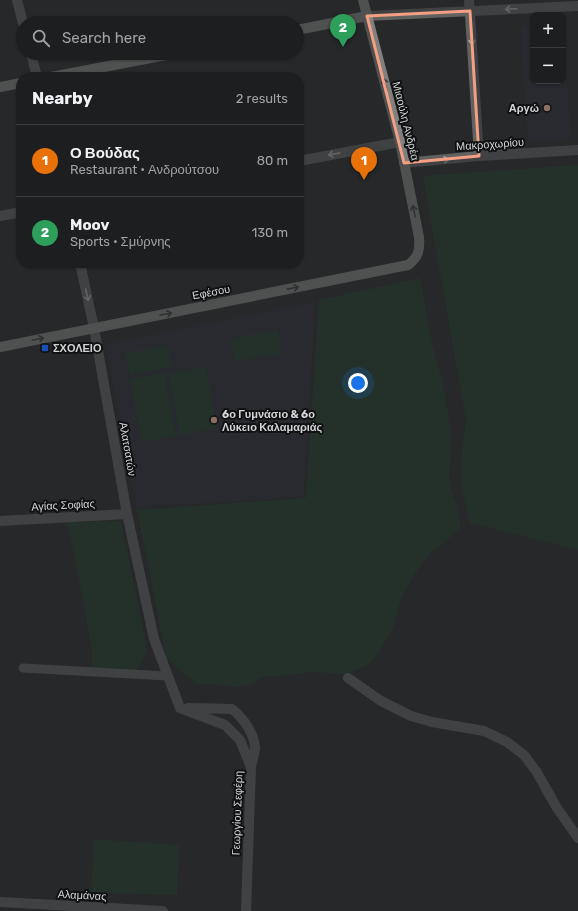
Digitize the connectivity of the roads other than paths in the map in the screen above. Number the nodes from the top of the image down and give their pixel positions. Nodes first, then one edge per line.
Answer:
1 (18, 0) edge
2 (363, 0) edge
3 (469, 0) edge
4 (578, 6) edge
5 (470, 11) junction
6 (21, 16) edge
7 (367, 16) junction
8 (304, 29) edge
9 (33, 60) edge
10 (140, 60) edge
11 (36, 72) edge
12 (77, 72) edge
13 (16, 84) edge
14 (0, 87) edge
15 (400, 142) junction
16 (578, 150) edge
17 (479, 156) junction
18 (304, 160) edge
19 (404, 164) junction
20 (16, 213) edge
21 (0, 216) edge
22 (420, 249) joint
23 (81, 268) edge
24 (94, 328) junction
25 (0, 347) edge
26 (127, 514) junction
27 (0, 521) edge
28 (24, 668) dead end
29 (167, 676) junction
30 (348, 678) dead end
31 (180, 708) junction
32 (251, 767) junction
33 (578, 838) edge
34 (2, 902) edge
35 (78, 909) edge
36 (10, 911) edge
37 (163, 911) edge
38 (246, 911) edge

1 - 6 street
2 - 7 street, Μιαούλη Ανδρέα
3 - 5 street
4 -> 5 street
5 - 7 street
5 -> 17 street
7 - 8 street
15 -> 7 street, Μιαούλη Ανδρέα
9 - 11 street
10 - 12 street
13 - 14 street
15 -> 18 street
15 - 19 street, Μιαούλη Ανδρέα
16 - 17 street, Μακροχωρίου
19 -> 17 street, Μακροχωρίου
22 -> 19 street, Μιαούλη Ανδρέα
20 - 21 street
24 -> 22 street, Εφέσου
23 -> 24 street, Αλατσατών
25 -> 24 street, Εφέσου
24 - 26 street, Αλατσατών
26 - 27 street, Αγίας Σοφίας
26 - 29 street, Αλατσατών
28 - 29 lane
29 - 31 street
30 - 33 street
31 - 32 street, Γεωργίου Σεφέρη
31 - 32 street
32 - 38 street, Γεωργίου Σεφέρη
34 - 35 street, Αλαμάνας
34 - 36 street
35 - 37 street, Αλαμάνας

